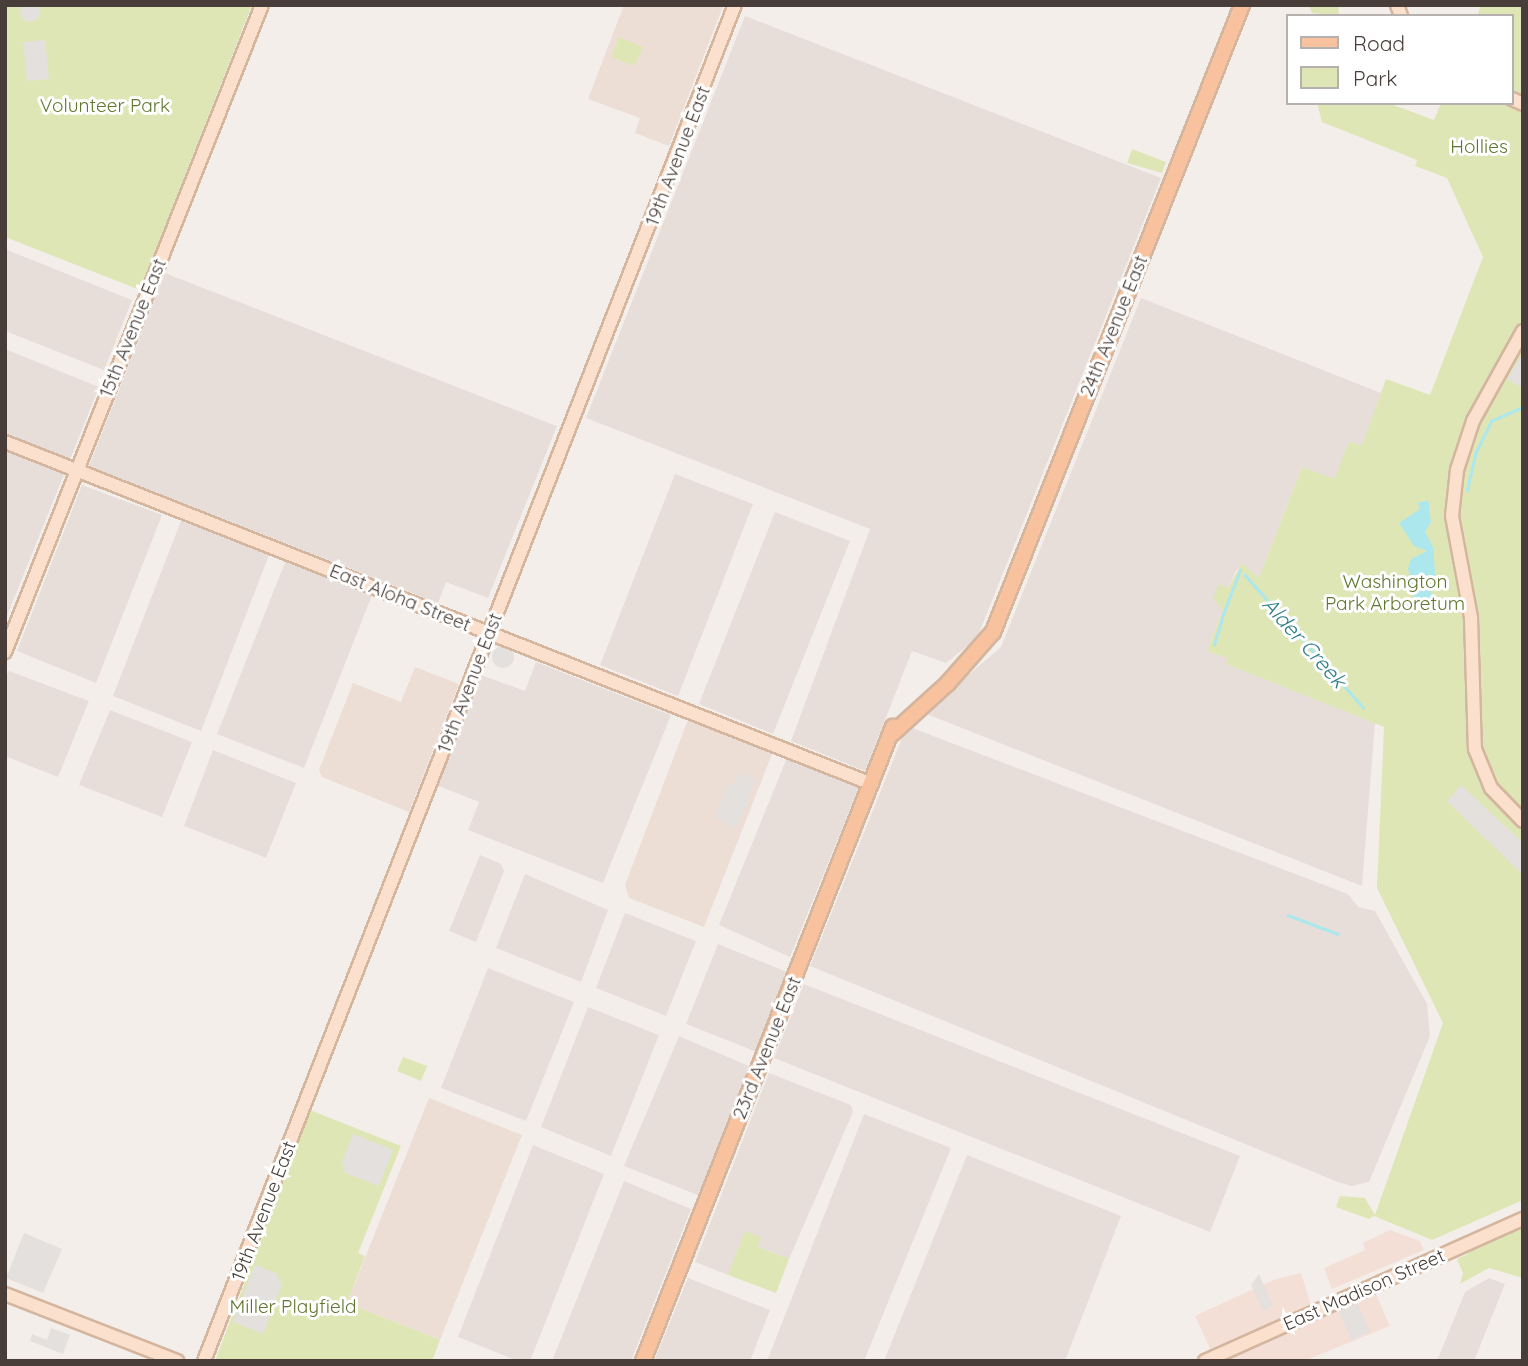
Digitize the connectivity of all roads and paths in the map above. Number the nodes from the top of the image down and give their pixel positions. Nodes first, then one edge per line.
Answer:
1 (262, 5) edge
2 (736, 5) edge
3 (1242, 5) edge
4 (1523, 331) edge
5 (5, 442) edge
6 (78, 471) junction
7 (489, 633) junction
8 (984, 646) joint
9 (5, 652) edge
10 (872, 784) junction
11 (1523, 821) edge
12 (1523, 1219) edge
13 (5, 1294) edge
14 (177, 1361) edge
15 (204, 1361) edge
16 (643, 1361) edge
17 (1205, 1361) edge

1 - 6 street, 15th Avenue East
2 - 7 street, 19th Avenue East
3 - 8 main road, 24th Avenue East
4 - 11 street
5 - 6 street, East Aloha Street
6 - 7 street, East Aloha Street
6 - 9 street, 15th Avenue East
7 - 10 street, East Aloha Street
7 - 15 street, 19th Avenue East
8 - 10 main road, 23rd Avenue East
10 - 16 main road, 23rd Avenue East
12 - 17 street, East Madison Street
13 - 14 street

